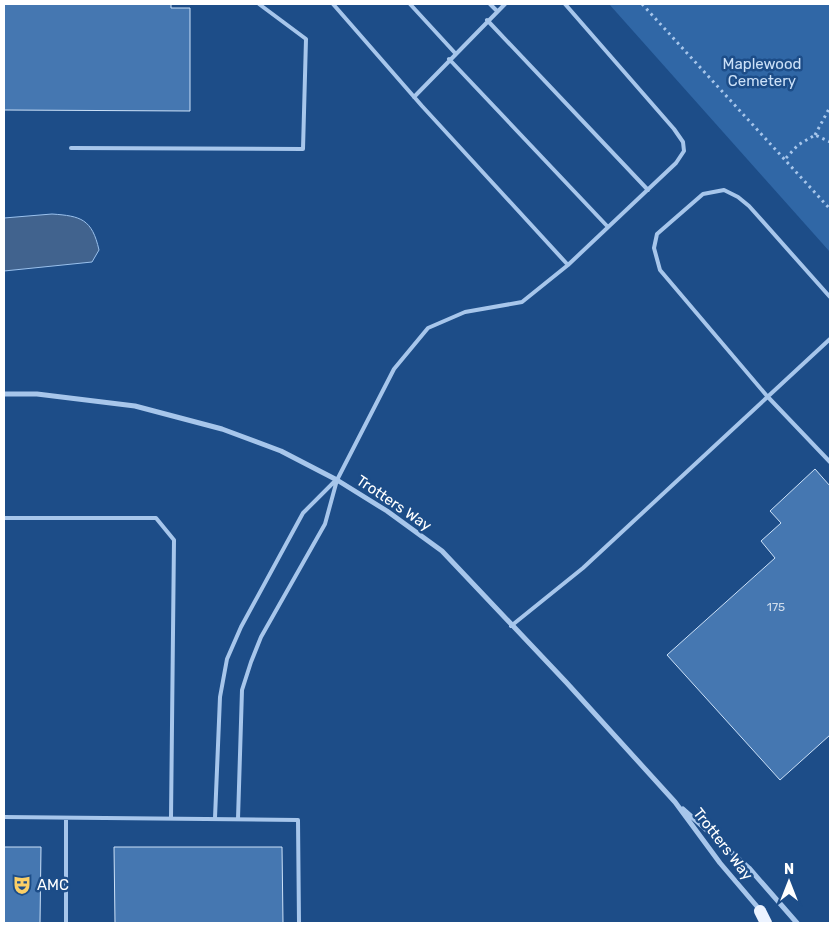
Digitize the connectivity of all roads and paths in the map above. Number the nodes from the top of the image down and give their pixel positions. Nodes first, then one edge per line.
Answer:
1 (259, 4) edge
2 (333, 4) edge
3 (410, 4) edge
4 (490, 4) edge
5 (505, 4) edge
6 (564, 4) edge
7 (642, 4) edge
8 (496, 10) junction
9 (487, 20) junction
10 (455, 53) junction
11 (449, 59) junction
12 (414, 97) junction
13 (830, 107) edge
14 (815, 135) junction
15 (830, 142) edge
16 (72, 148) dead end
17 (786, 158) junction
18 (648, 190) junction
19 (830, 209) edge
20 (608, 227) junction
21 (568, 265) junction
22 (830, 297) edge
23 (830, 339) edge
24 (4, 394) edge
25 (767, 396) junction
26 (830, 462) edge
27 (337, 480) junction
28 (4, 518) edge
29 (511, 626) junction
30 (675, 802) junction
31 (4, 817) edge
32 (66, 818) junction
33 (171, 818) junction
34 (215, 818) junction
35 (238, 819) junction
36 (760, 911) junction
37 (66, 923) edge
38 (299, 923) edge
39 (766, 923) edge
40 (771, 923) edge
41 (797, 923) edge

1 - 16 lane
2 - 12 lane
3 - 10 lane
4 - 8 lane
5 - 8 lane
6 - 18 lane
7 - 17 path
8 - 9 lane
9 - 10 lane
9 - 18 lane
10 - 11 lane
11 - 12 lane
11 - 20 lane
12 - 21 lane
13 - 14 path
14 - 15 path
14 - 17 path
17 - 19 path
18 - 20 lane
20 - 21 lane
21 - 27 lane
22 - 25 lane
23 - 25 lane
24 - 27 street, Trotters Way
25 - 26 lane
25 - 29 lane
27 - 29 street, Trotters Way
27 - 34 lane
27 - 35 lane
28 - 33 lane
29 - 30 street, Trotters Way
30 - 36 street, Trotters Way
30 - 41 street, Trotters Way
31 - 32 lane
32 - 33 lane
32 - 37 lane
33 - 34 lane
34 - 35 lane
35 - 38 lane
36 - 39 main road
36 - 40 street, Trotters Way

